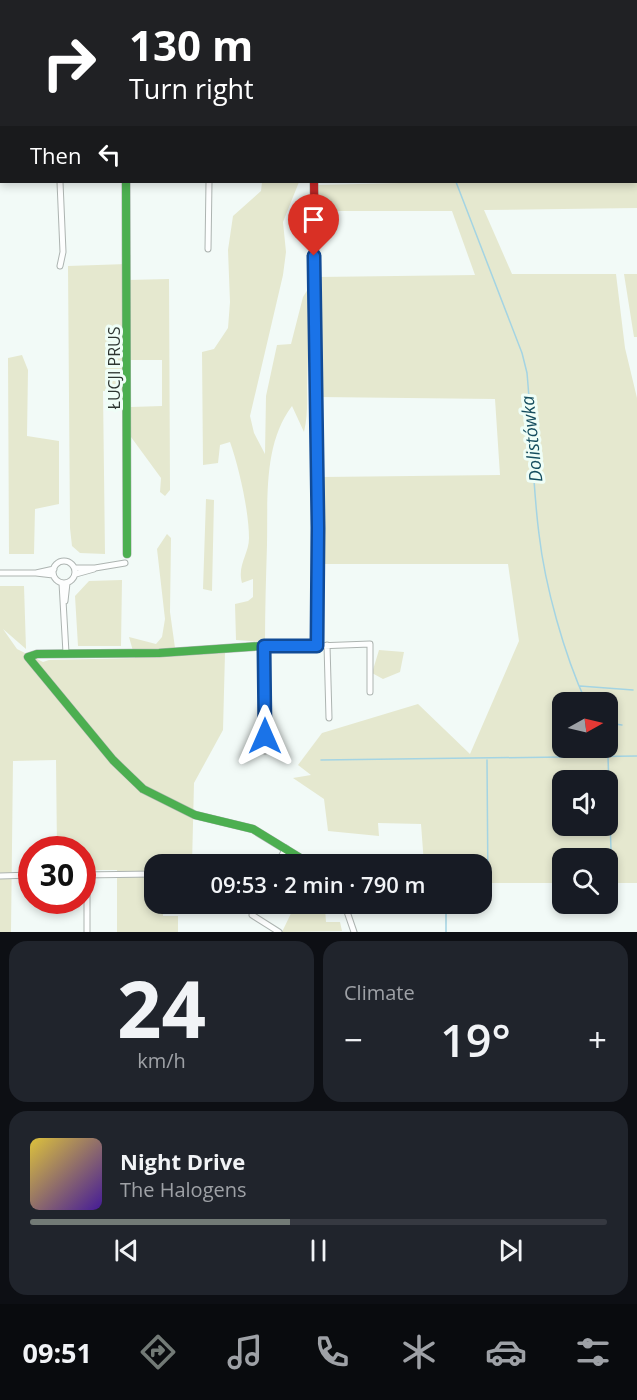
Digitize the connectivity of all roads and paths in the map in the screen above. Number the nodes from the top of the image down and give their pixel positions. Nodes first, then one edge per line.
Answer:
1 (60, 183) edge
2 (126, 183) edge
3 (209, 183) edge
4 (314, 183) edge
5 (208, 249) dead end
6 (60, 266) dead end
7 (126, 559) joint
8 (75, 571) junction
9 (53, 572) junction
10 (0, 573) edge
11 (65, 583) junction
12 (327, 645) junction
13 (264, 646) junction
14 (317, 646) junction
15 (66, 653) junction
16 (370, 692) dead end
17 (329, 718) dead end
18 (265, 751) dead end
19 (286, 849) junction
20 (283, 854) edge
21 (294, 854) edge
22 (144, 874) edge
23 (18, 875) edge
24 (96, 875) edge
25 (0, 876) edge
26 (86, 914) edge
27 (252, 914) edge
28 (348, 914) edge
29 (87, 932) edge
30 (279, 932) edge
31 (354, 932) edge

1 - 6 street
2 - 7 street, ŁUCJI PRUS
3 - 5 street
4 - 14 street
7 - 8 street
8 - 9 street
8 - 11 street
9 - 10 street
9 - 11 street
11 - 15 street
12 - 14 street
12 - 16 street
12 - 17 street
13 - 14 street
13 - 15 street
13 - 18 street
15 - 19 street
19 - 20 street
19 - 21 street
22 - 24 street
23 - 25 street
26 - 29 street
27 - 30 street
28 - 31 street

